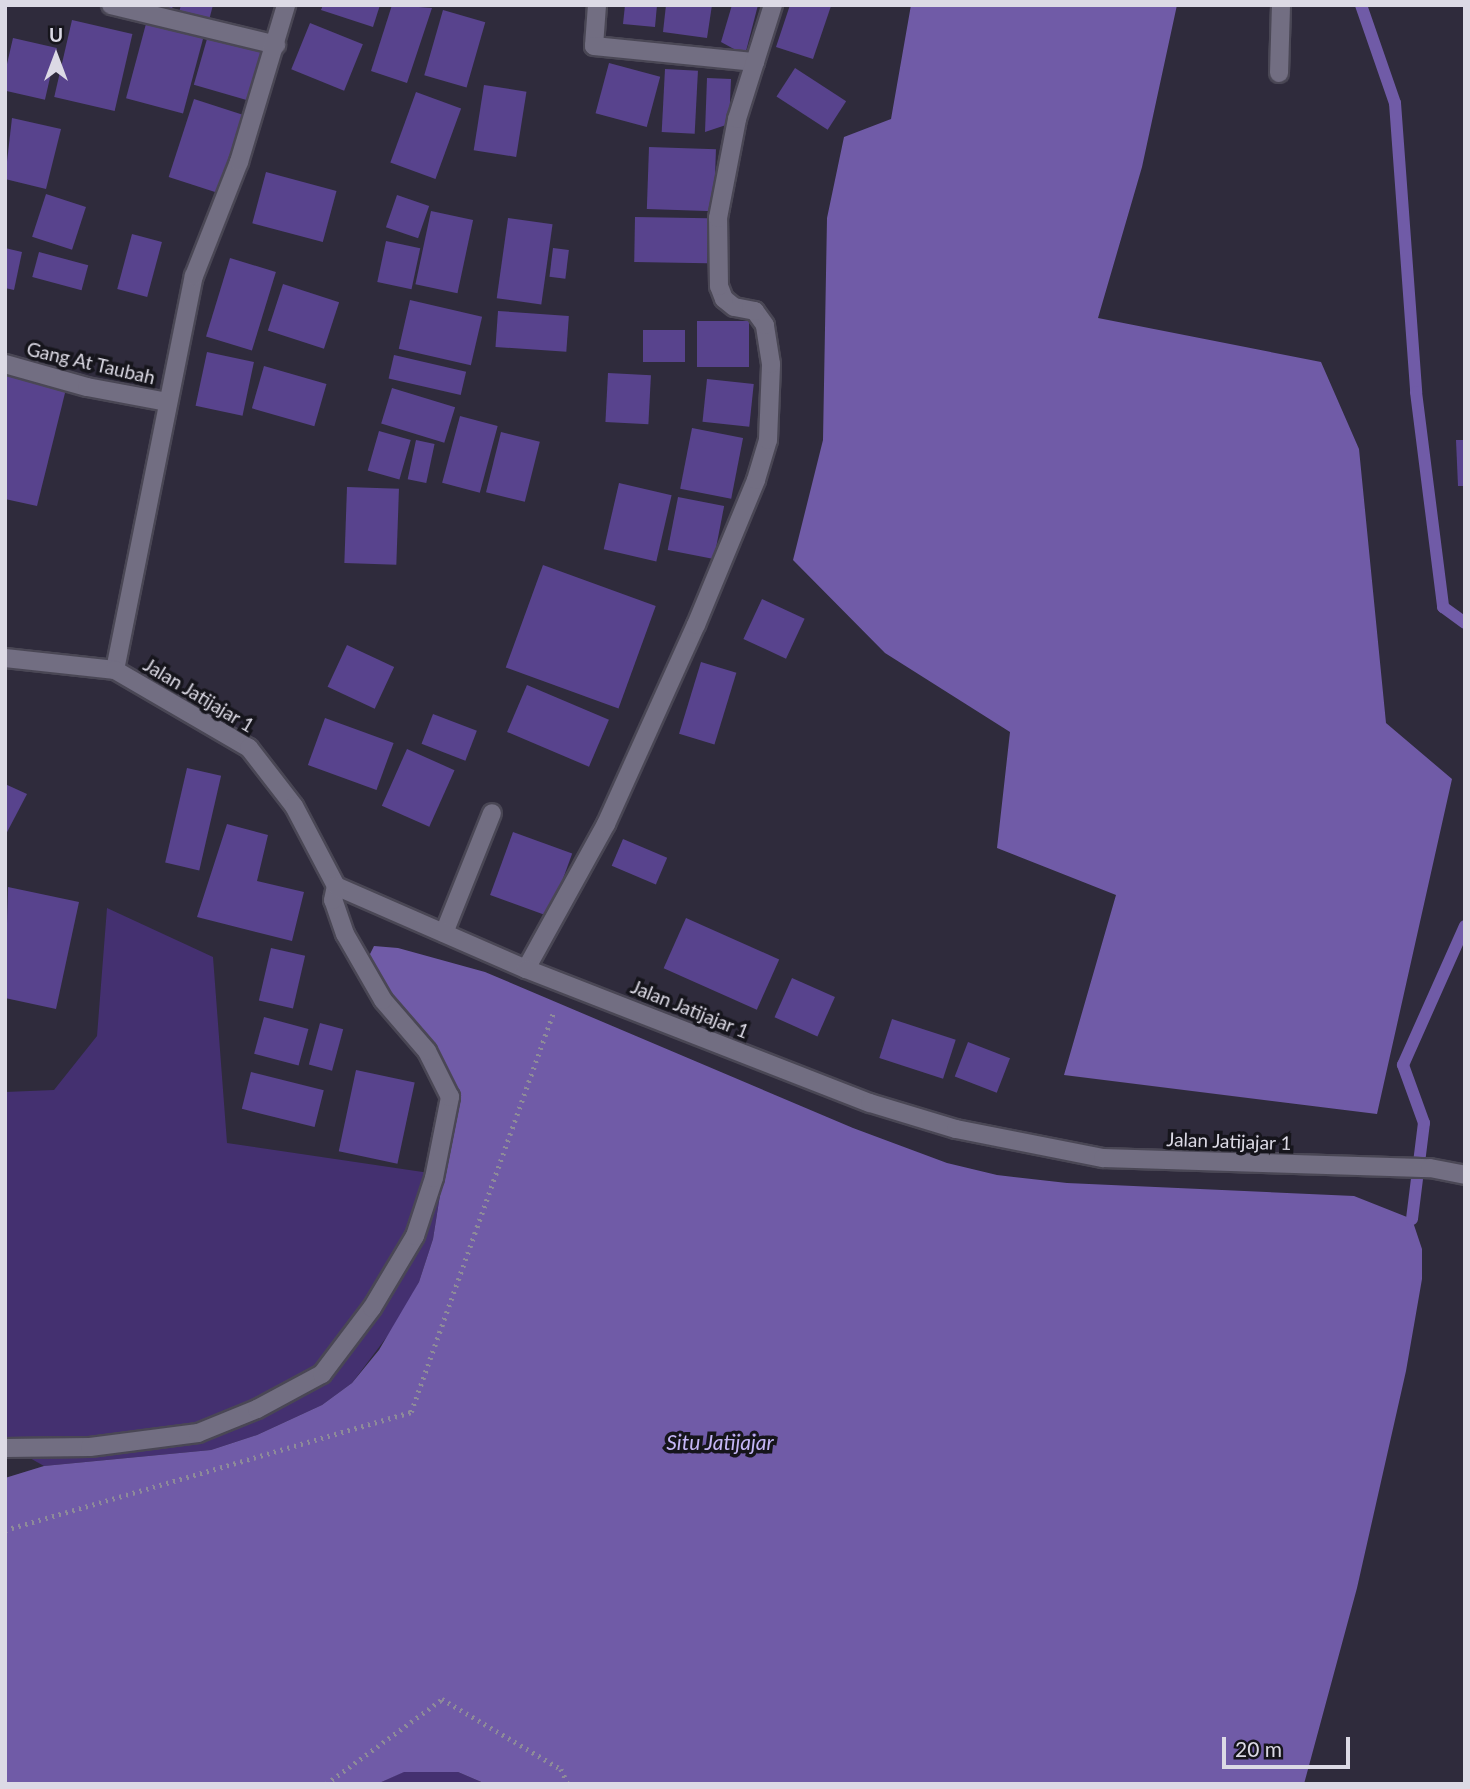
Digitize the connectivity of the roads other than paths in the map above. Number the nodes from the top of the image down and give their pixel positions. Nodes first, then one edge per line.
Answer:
1 (111, 5) edge
2 (286, 5) edge
3 (597, 5) edge
4 (773, 5) edge
5 (1282, 5) edge
6 (276, 44) junction
7 (755, 62) junction
8 (1279, 73) dead end
9 (5, 364) edge
10 (167, 402) junction
11 (5, 658) edge
12 (115, 670) junction
13 (492, 813) dead end
14 (336, 886) junction
15 (444, 933) junction
16 (526, 969) junction
17 (1465, 1175) edge
18 (5, 1448) edge

1 - 6 street
2 - 6 street
3 - 7 street
4 - 7 street
5 - 8 street
6 - 10 street
7 - 16 street
9 - 10 street, Gang At Taubah
10 - 12 street
11 - 12 street, Jalan Jatijajar 1
12 - 14 street, Jalan Jatijajar 1
13 - 15 street
14 - 15 street, Jalan Jatijajar 1
14 - 18 street
15 - 16 street, Jalan Jatijajar 1
16 - 17 street, Jalan Jatijajar 1

